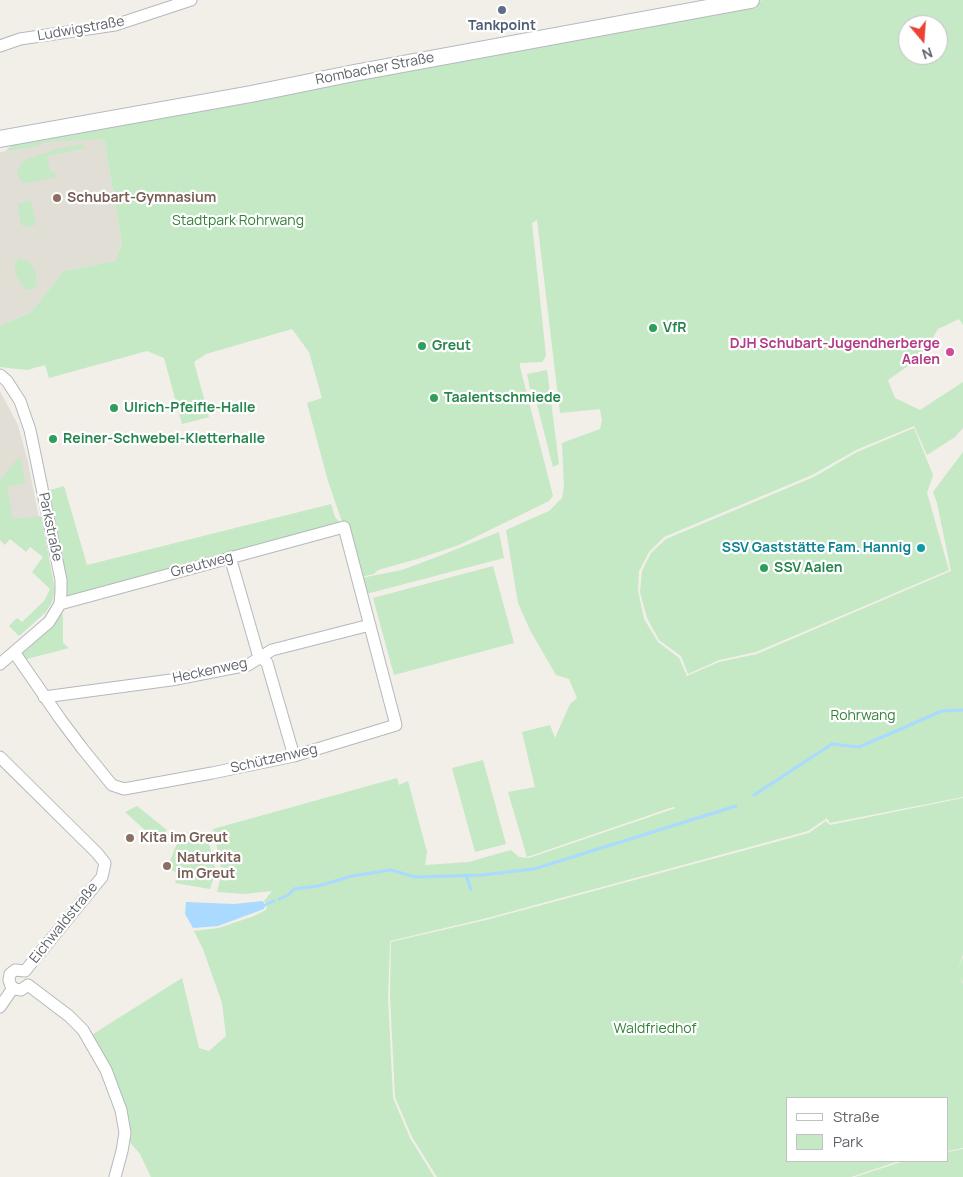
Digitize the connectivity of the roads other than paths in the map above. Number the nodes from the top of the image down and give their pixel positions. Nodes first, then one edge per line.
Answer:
1 (191, 0) edge
2 (751, 0) edge
3 (0, 46) edge
4 (0, 139) edge
5 (0, 374) edge
6 (344, 527) joint
7 (230, 558) junction
8 (60, 604) junction
9 (370, 625) junction
10 (14, 652) junction
11 (260, 656) junction
12 (0, 664) edge
13 (44, 697) junction
14 (294, 756) junction
15 (0, 757) edge
16 (5, 971) edge
17 (25, 971) junction
18 (28, 985) junction
19 (13, 988) junction
20 (0, 1007) edge
21 (115, 1177) edge

1 - 3 street, Ludwigstraße
2 - 4 main road, Rombacher Straße
5 - 8 street, Parkstraße
6 - 7 street, Greutweg
6 - 9 street, Schützenweg
7 - 8 street, Greutweg
7 - 11 street
8 - 10 street
9 - 11 street, Heckenweg
9 - 14 street, Schützenweg
10 - 12 street
10 - 13 street, Schützenweg
11 - 13 street, Heckenweg
11 - 14 street
13 - 14 street, Schützenweg
15 - 17 street, Eichwaldstraße
16 - 17 street, Eichwaldstraße
16 - 19 street, Eichwaldstraße
17 - 18 street
18 - 19 street
18 - 21 street
19 - 20 street

